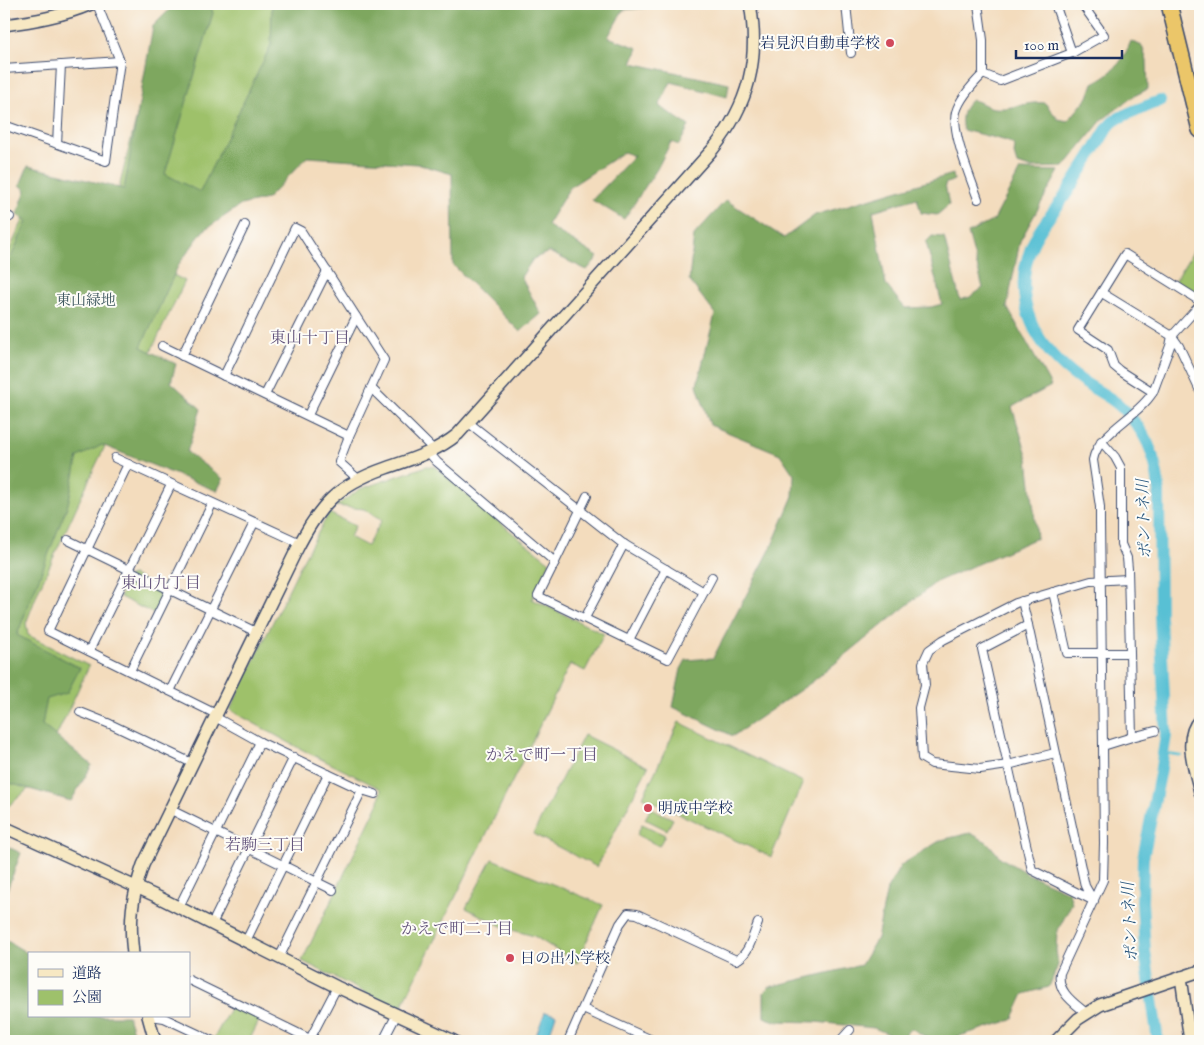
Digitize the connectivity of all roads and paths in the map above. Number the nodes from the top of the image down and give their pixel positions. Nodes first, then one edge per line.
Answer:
1 (91, 4) edge
2 (97, 4) edge
3 (750, 4) edge
4 (846, 4) edge
5 (978, 4) edge
6 (1055, 4) edge
7 (1082, 4) edge
8 (1169, 4) edge
9 (4, 25) edge
10 (851, 53) dead end
11 (1072, 53) junction
12 (120, 61) junction
13 (61, 65) junction
14 (4, 69) edge
15 (983, 74) junction
16 (4, 125) edge
17 (1200, 126) edge
18 (57, 144) junction
19 (978, 199) dead end
20 (245, 225) dead end
21 (326, 271) junction
22 (1102, 293) junction
23 (1200, 301) edge
24 (1200, 305) edge
25 (356, 317) junction
26 (1172, 336) junction
27 (162, 346) dead end
28 (182, 356) junction
29 (224, 376) junction
30 (371, 388) junction
31 (1200, 390) edge
32 (1153, 392) junction
33 (265, 395) junction
34 (308, 415) junction
35 (468, 423) junction
36 (350, 436) junction
37 (1101, 441) junction
38 (432, 452) junction
39 (115, 458) dead end
40 (128, 464) junction
41 (358, 479) junction
42 (171, 485) junction
43 (588, 496) dead end
44 (212, 504) junction
45 (581, 510) junction
46 (254, 523) junction
47 (68, 540) dead end
48 (300, 544) junction
49 (624, 544) junction
50 (87, 549) junction
51 (555, 562) junction
52 (129, 569) junction
53 (666, 569) junction
54 (712, 577) dead end
55 (1128, 579) junction
56 (1100, 580) junction
57 (170, 590) junction
58 (704, 592) junction
59 (1054, 592) junction
60 (1022, 602) junction
61 (211, 610) junction
62 (585, 618) junction
63 (1028, 625) junction
64 (256, 632) junction
65 (629, 640) junction
66 (89, 651) junction
67 (1129, 653) junction
68 (1102, 654) junction
69 (130, 671) junction
70 (170, 691) junction
71 (80, 712) dead end
72 (216, 715) junction
73 (1200, 719) edge
74 (1155, 731) dead end
75 (1132, 737) junction
76 (260, 742) junction
77 (1103, 746) junction
78 (1055, 754) junction
79 (294, 758) junction
80 (192, 763) junction
81 (1008, 765) junction
82 (328, 774) junction
83 (362, 790) junction
84 (1200, 792) edge
85 (375, 794) dead end
86 (170, 809) junction
87 (4, 827) edge
88 (215, 832) junction
89 (249, 849) junction
90 (284, 866) junction
91 (316, 882) junction
92 (136, 888) junction
93 (333, 890) dead end
94 (1094, 901) junction
95 (178, 907) junction
96 (758, 923) dead end
97 (212, 924) junction
98 (246, 941) junction
99 (133, 952) edge
100 (279, 958) junction
101 (1200, 971) edge
102 (1181, 977) junction
103 (190, 980) edge
104 (337, 987) junction
105 (583, 1009) junction
106 (1086, 1013) junction
107 (397, 1014) junction
108 (150, 1018) edge
109 (164, 1018) edge
110 (850, 1030) dead end
111 (310, 1040) edge
112 (155, 1041) edge
113 (213, 1041) edge
114 (383, 1041) edge
115 (454, 1041) edge
116 (568, 1041) edge
117 (654, 1041) edge
118 (840, 1041) edge
119 (1056, 1041) edge
120 (1190, 1041) edge

1 - 9 street
2 - 12 street
3 - 35 street
4 - 10 street
5 - 15 street
6 - 11 street
7 - 11 street
8 - 17 highway
11 - 15 street
12 - 13 street
12 - 18 street
13 - 14 street
13 - 18 street
15 - 19 street
16 - 18 street
20 - 28 street
21 - 25 street
21 - 29 street
21 - 33 street
22 - 23 street
22 - 26 street
22 - 32 street
24 - 26 street
25 - 30 street
25 - 34 street
26 - 31 street
26 - 32 street
27 - 28 street
28 - 29 street
29 - 33 street
30 - 36 street
30 - 38 street
32 - 37 street
33 - 34 street
34 - 36 street
35 - 38 street
35 - 45 street
36 - 41 street
37 - 55 street
37 - 56 street
38 - 41 street
38 - 51 street
39 - 40 street
40 - 42 street
40 - 50 street
41 - 48 street
42 - 44 street
42 - 52 street
43 - 45 street
44 - 46 street
44 - 57 street
45 - 49 street
45 - 51 street
46 - 48 street
46 - 61 street
47 - 50 street
48 - 64 street
49 - 53 street
49 - 62 street
50 - 52 street
50 - 66 street
51 - 62 street
52 - 57 street
52 - 66 street
53 - 58 street
53 - 65 street
54 - 58 street
55 - 56 street
55 - 67 street
56 - 59 street
56 - 68 street
57 - 61 street
57 - 69 street
58 - 65 street
59 - 60 street
59 - 68 street
60 - 63 street
60 - 81 street
61 - 64 street
61 - 70 street
62 - 65 street
63 - 78 street
63 - 81 street
64 - 72 street
66 - 69 street
67 - 68 street
67 - 75 street
68 - 77 street
69 - 70 street
70 - 72 street
71 - 80 street
72 - 76 street
72 - 80 street
73 - 84 street
74 - 75 street
75 - 77 street
76 - 79 street
76 - 88 street
77 - 94 street
78 - 81 street
78 - 94 street
79 - 82 street
79 - 89 street
80 - 86 street
81 - 94 street
82 - 83 street
82 - 90 street
83 - 85 street
83 - 91 street
86 - 88 street
86 - 92 street
87 - 92 street
88 - 89 street
88 - 95 street
89 - 90 street
89 - 97 street
90 - 91 street
90 - 98 street
91 - 93 street
91 - 100 street
92 - 95 street
92 - 99 street
94 - 106 street
95 - 97 street
96 - 105 street
97 - 98 street
98 - 100 street
100 - 104 street
101 - 102 street
102 - 106 street
102 - 120 street
103 - 111 street
104 - 107 street
104 - 111 street
105 - 116 street
105 - 117 street
106 - 119 street
107 - 114 street
107 - 115 street
108 - 112 street
109 - 113 street
110 - 118 street

